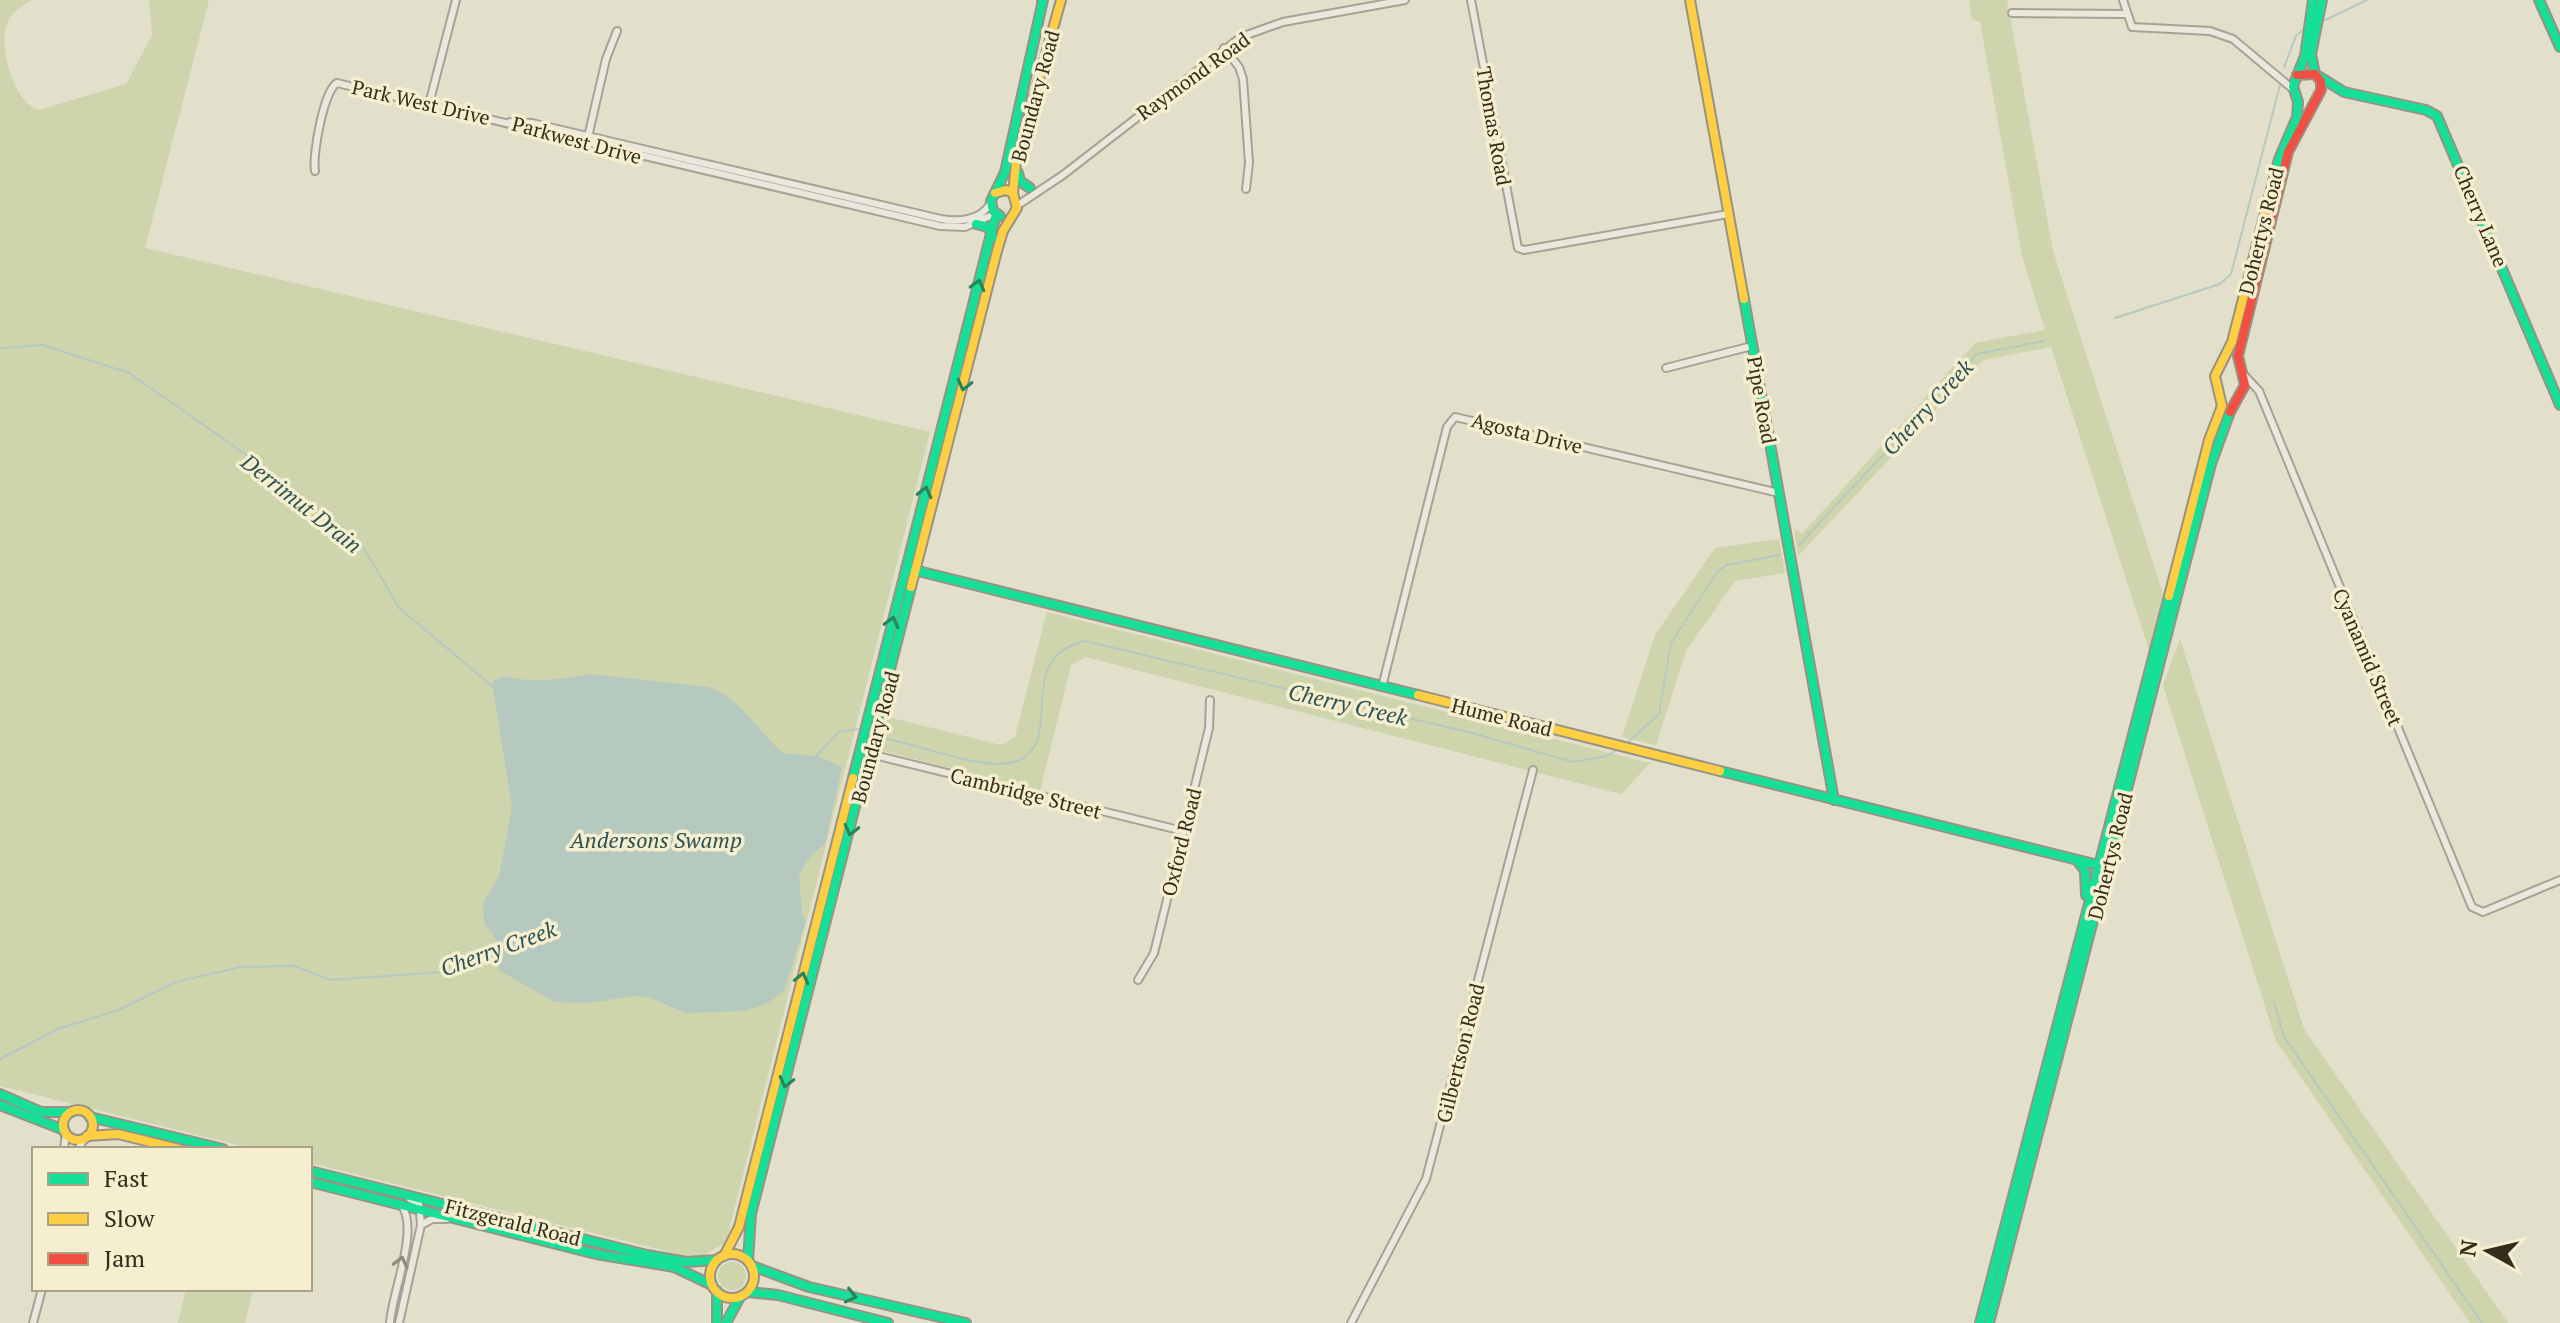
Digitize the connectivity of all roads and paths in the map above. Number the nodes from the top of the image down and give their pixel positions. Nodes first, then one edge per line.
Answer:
1 (456, 0) edge
2 (1061, 0) edge
3 (1405, 0) edge
4 (1471, 0) edge
5 (1690, 0) edge
6 (2123, 0) edge
7 (2313, 0) edge
8 (2322, 0) edge
9 (2539, 0) edge
10 (1042, 2) edge
11 (2012, 13) dead end
12 (2126, 14) junction
13 (617, 31) dead end
14 (2560, 47) edge
15 (1224, 48) junction
16 (2275, 71) junction
17 (2317, 75) junction
18 (2297, 76) junction
19 (2294, 92) junction
20 (2344, 92) junction
21 (2318, 96) junction
22 (429, 104) junction
23 (503, 122) joint
24 (587, 140) junction
25 (1016, 162) junction
26 (315, 171) dead end
27 (1047, 184) junction
28 (1030, 188) junction
29 (1246, 189) dead end
30 (1014, 193) junction
31 (993, 197) junction
32 (1018, 205) junction
33 (869, 206) junction
34 (996, 214) junction
35 (1728, 214) junction
36 (1011, 215) junction
37 (976, 224) junction
38 (993, 237) junction
39 (1752, 346) junction
40 (1666, 368) dead end
41 (2220, 369) junction
42 (2242, 372) junction
43 (2241, 391) junction
44 (2220, 392) junction
45 (2262, 402) junction
46 (2560, 405) edge
47 (1779, 493) junction
48 (906, 568) junction
49 (917, 570) junction
50 (1382, 687) junction
51 (1210, 700) dead end
52 (859, 752) junction
53 (870, 754) junction
54 (1533, 770) dead end
55 (1834, 800) junction
56 (1183, 831) junction
57 (2077, 860) junction
58 (2103, 866) junction
59 (2560, 880) edge
60 (2081, 930) junction
61 (1138, 980) dead end
62 (0, 1094) edge
63 (0, 1105) edge
64 (71, 1112) junction
65 (90, 1117) junction
66 (65, 1132) junction
67 (86, 1137) junction
68 (64, 1147) edge
69 (79, 1147) edge
70 (171, 1147) edge
71 (215, 1147) edge
72 (312, 1171) edge
73 (312, 1182) edge
74 (387, 1190) junction
75 (2015, 1201) junction
76 (399, 1203) junction
77 (421, 1208) junction
78 (458, 1219) junction
79 (421, 1225) junction
80 (721, 1258) junction
81 (750, 1263) junction
82 (715, 1288) junction
83 (41, 1291) edge
84 (744, 1294) junction
85 (393, 1295) junction
86 (405, 1297) junction
87 (33, 1323) edge
88 (390, 1323) edge
89 (399, 1323) edge
90 (717, 1323) edge
91 (726, 1323) edge
92 (888, 1323) edge
93 (966, 1323) edge
94 (1351, 1323) edge
95 (1980, 1323) edge
96 (1989, 1323) edge

1 - 22 street
2 - 25 main road, Boundary Road
3 - 15 street, Raymond Road
4 - 35 street, Thomas Road
5 - 35 main road, Pipe Road
6 - 12 street
7 - 18 main road
8 - 17 main road
9 - 14 main road
10 - 31 main road, Boundary Road
11 - 12 street
12 - 16 street
13 - 24 street
15 - 27 street, Raymond Road
15 - 29 street
16 - 18 street
16 - 19 street
17 - 18 main road
17 - 20 main road, Cherry Lane
17 - 21 main road
18 - 19 main road
19 - 21 main road
19 - 41 main road, Dohertys Road
20 - 21 main road, Cherry Lane
20 - 46 main road, Cherry Lane
21 - 42 main road, Dohertys Road
22 - 23 street, Park West Drive
22 - 26 street, Park West Drive
23 - 24 street, Parkwest Drive
24 - 33 street, Parkwest Drive
25 - 28 main road
25 - 30 main road, Boundary Road
27 - 28 street, Raymond Road
27 - 32 street, Raymond Road
28 - 30 street, Raymond Road
30 - 31 main road
30 - 32 main road
31 - 33 street, Parkwest Drive
31 - 34 main road
32 - 36 main road
33 - 37 street, Parkwest Drive
34 - 36 main road
34 - 37 street, Parkwest Drive
34 - 38 main road, Boundary Road
35 - 39 main road, Pipe Road
36 -> 49 main road, Boundary Road
37 - 38 main road
48 -> 38 main road, Boundary Road
39 - 40 street
39 - 47 main road, Pipe Road
41 - 42 main road
41 - 44 main road
42 - 43 main road
42 - 45 street, Cyanamid Street
43 - 44 main road
43 - 45 street
43 - 58 main road, Dohertys Road
44 - 58 main road, Dohertys Road
45 - 59 street, Cyanamid Street
47 - 50 street, Agosta Drive
47 - 55 main road, Pipe Road
48 - 49 main road, Hume Road
52 -> 48 main road, Boundary Road
49 - 50 main road, Hume Road
49 - 53 main road, Boundary Road
50 - 55 main road, Hume Road
51 - 56 street, Oxford Road
52 - 53 main road
80 -> 52 main road, Boundary Road
53 - 56 street, Cambridge Street
53 -> 81 main road, Boundary Road
54 - 94 street, Gilbertson Road
55 - 57 main road, Hume Road
56 - 61 street, Oxford Road
57 - 58 main road, Hume Road
57 - 60 main road
58 - 60 main road, Dohertys Road
58 - 75 main road, Dohertys Road
60 - 75 main road, Dohertys Road
62 - 64 main road
63 - 66 main road
64 - 65 main road
64 - 66 main road
65 - 67 main road
65 - 71 main road
66 - 67 main road
66 - 68 street
67 - 69 street
67 - 70 main road
72 - 74 main road, Fitzgerald Road
73 - 76 main road, Fitzgerald Road
74 - 77 street
74 - 80 main road, Fitzgerald Road
75 - 95 main road, Dohertys Road
75 - 96 main road, Dohertys Road
76 - 77 main road, Fitzgerald Road
85 -> 76 street
77 - 78 main road, Fitzgerald Road
77 - 79 street
78 - 79 street
78 - 82 main road, Fitzgerald Road
79 - 86 street
80 - 81 main road
80 - 82 main road
81 - 84 main road
81 -> 93 main road
82 - 84 main road
82 - 90 main road
83 - 87 street
84 - 91 main road
84 - 92 main road
85 - 86 street
85 - 88 street
86 - 89 street

